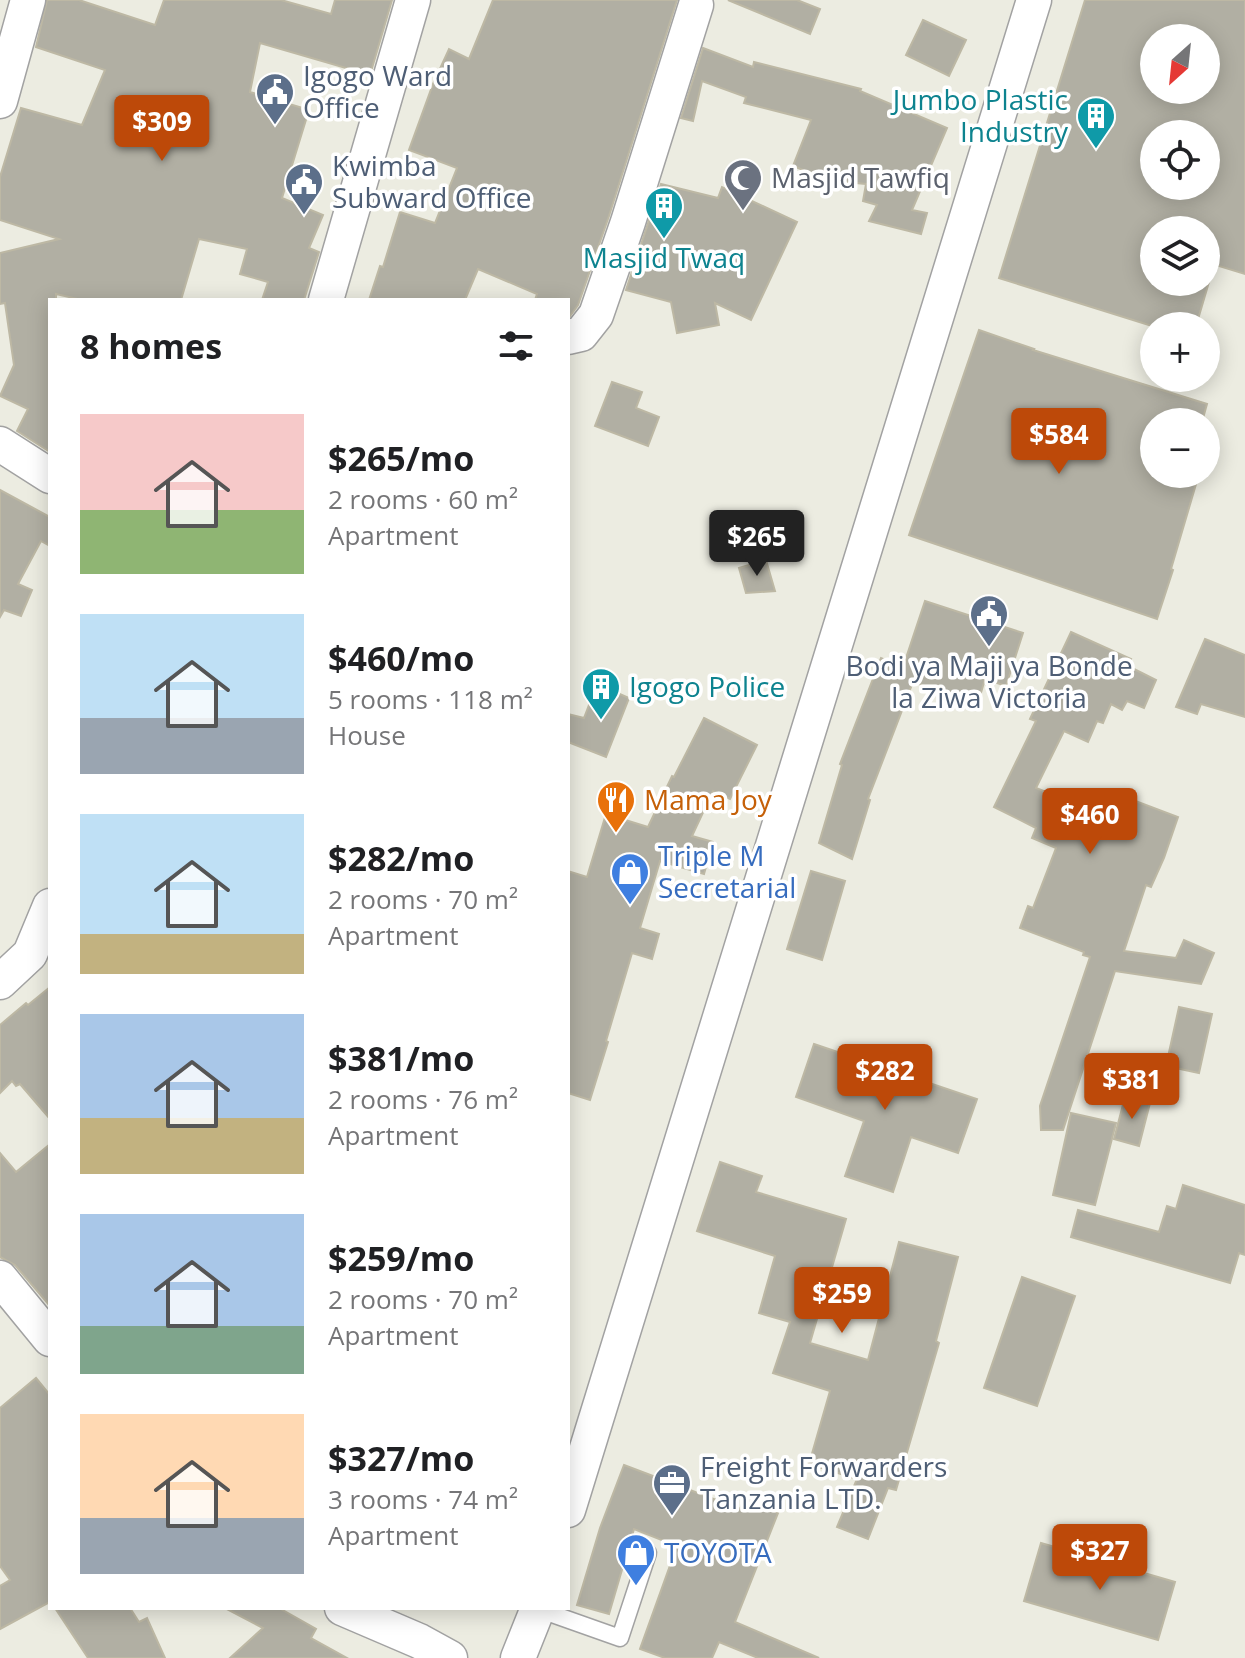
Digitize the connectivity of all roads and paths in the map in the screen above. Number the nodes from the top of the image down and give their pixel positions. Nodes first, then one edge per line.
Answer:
1 (12, 0) edge
2 (28, 0) edge
3 (413, 0) edge
4 (1034, 0) edge
5 (0, 5) edge
6 (696, 5) dead end
7 (0, 101) edge
8 (327, 298) edge
9 (570, 337) edge
10 (0, 444) edge
11 (48, 475) edge
12 (48, 911) edge
13 (0, 982) edge
14 (0, 1278) edge
15 (48, 1337) edge
16 (570, 1504) edge
17 (648, 1553) dead end
18 (347, 1610) edge
19 (537, 1610) edge
20 (543, 1610) edge
21 (450, 1658) edge
22 (518, 1658) edge

1 - 5 street
2 - 7 street
3 - 8 street
4 - 16 street
6 - 9 street
10 - 11 street
12 - 13 street
14 - 15 street
17 - 20 lane
18 - 21 street
19 - 22 street

